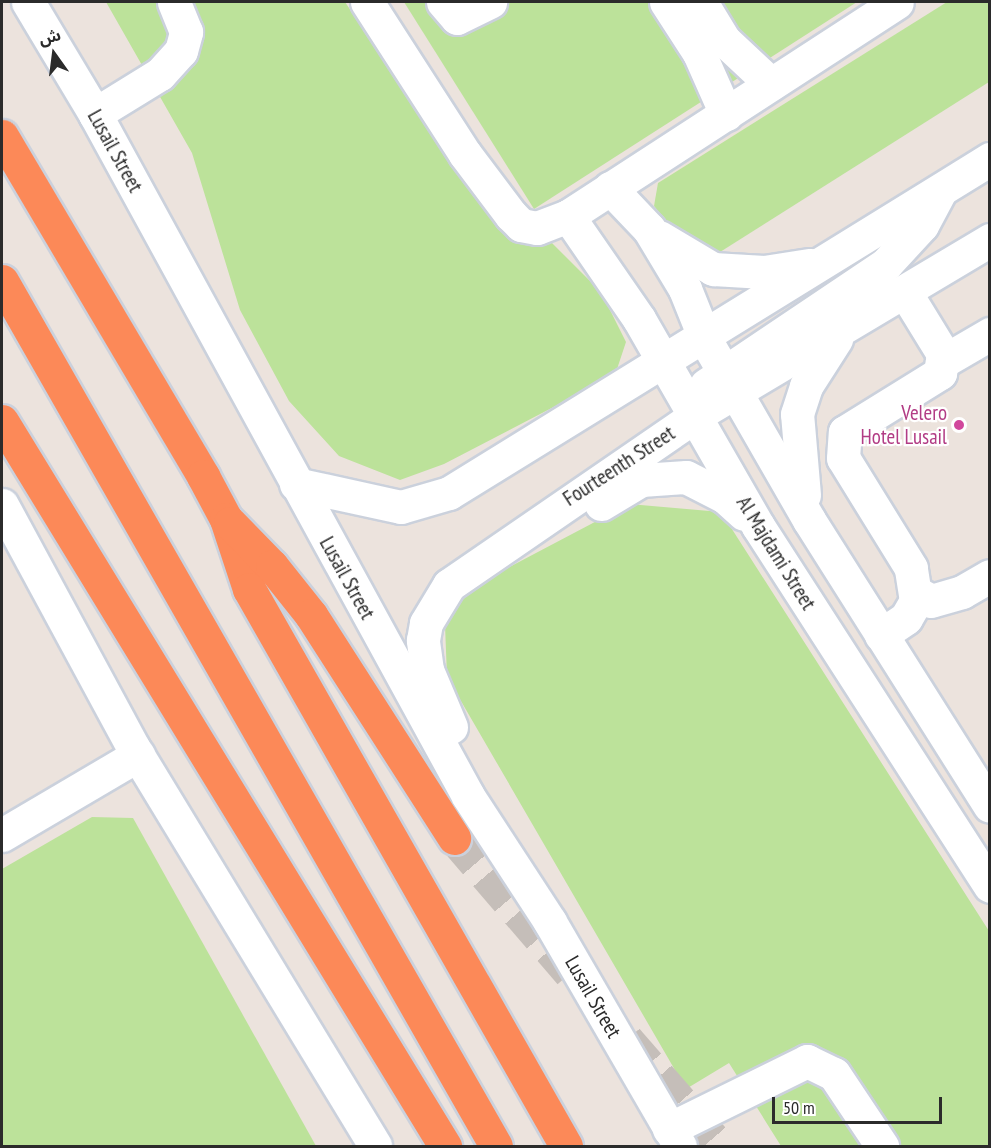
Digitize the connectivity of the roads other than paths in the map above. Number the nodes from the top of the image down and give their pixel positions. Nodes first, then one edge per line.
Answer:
1 (28, 2) edge
2 (174, 2) edge
3 (367, 2) edge
4 (443, 2) edge
5 (490, 2) edge
6 (666, 2) edge
7 (701, 2) edge
8 (897, 2) edge
9 (771, 84) junction
10 (95, 114) junction
11 (726, 114) junction
12 (2, 136) edge
13 (990, 159) edge
14 (942, 187) junction
15 (610, 188) junction
16 (568, 216) junction
17 (990, 222) edge
18 (649, 229) junction
19 (979, 247) edge
20 (821, 264) junction
21 (2, 281) edge
22 (905, 292) junction
23 (841, 332) junction
24 (990, 334) edge
25 (705, 339) junction
26 (942, 362) junction
27 (661, 364) junction
28 (729, 382) junction
29 (693, 417) junction
30 (2, 421) edge
31 (296, 484) junction
32 (2, 505) edge
33 (226, 519) junction
34 (538, 519) junction
35 (809, 520) junction
36 (758, 526) junction
37 (990, 576) edge
38 (915, 592) junction
39 (881, 635) junction
40 (138, 755) junction
41 (468, 796) junction
42 (990, 806) edge
43 (2, 835) edge
44 (454, 838) tunnel mouth
45 (990, 886) edge
46 (674, 1138) edge
47 (375, 1146) edge
48 (446, 1146) edge
49 (496, 1146) edge
50 (566, 1146) edge
51 (882, 1146) edge

1 - 10 street, Lusail Street
2 - 10 street
3 - 16 street
4 - 5 street
6 - 11 street
7 - 9 street
8 - 9 street
9 - 11 street
10 - 31 street, Lusail Street
11 - 15 street
12 - 33 highway
13 - 14 street
14 - 20 street
14 - 28 street
15 - 16 street
15 - 18 street
16 - 27 street, Al Majdami Street
17 - 19 street
18 - 20 street
18 - 25 street
19 - 22 street, Fourteenth Street
20 - 25 street
21 - 49 highway
22 - 23 street, Fourteenth Street
22 - 26 street
23 - 28 street, Fourteenth Street
23 - 35 street
24 - 26 street
25 - 27 street
25 - 28 street
26 - 38 street
27 - 29 street, Al Majdami Street
27 - 31 street
28 - 29 street, Fourteenth Street
28 - 35 street
29 - 34 street, Fourteenth Street
29 - 36 street, Al Majdami Street
30 - 48 highway
31 - 41 street, Lusail Street
32 - 40 street
33 - 44 highway
33 - 50 highway
34 - 36 street
34 - 41 street, Fourteenth Street
35 - 39 street
36 - 45 street, Al Majdami Street
37 - 38 street
38 - 39 street
39 - 42 street
40 - 43 street
40 - 47 street
41 - 46 street, Lusail Street
46 - 51 street

